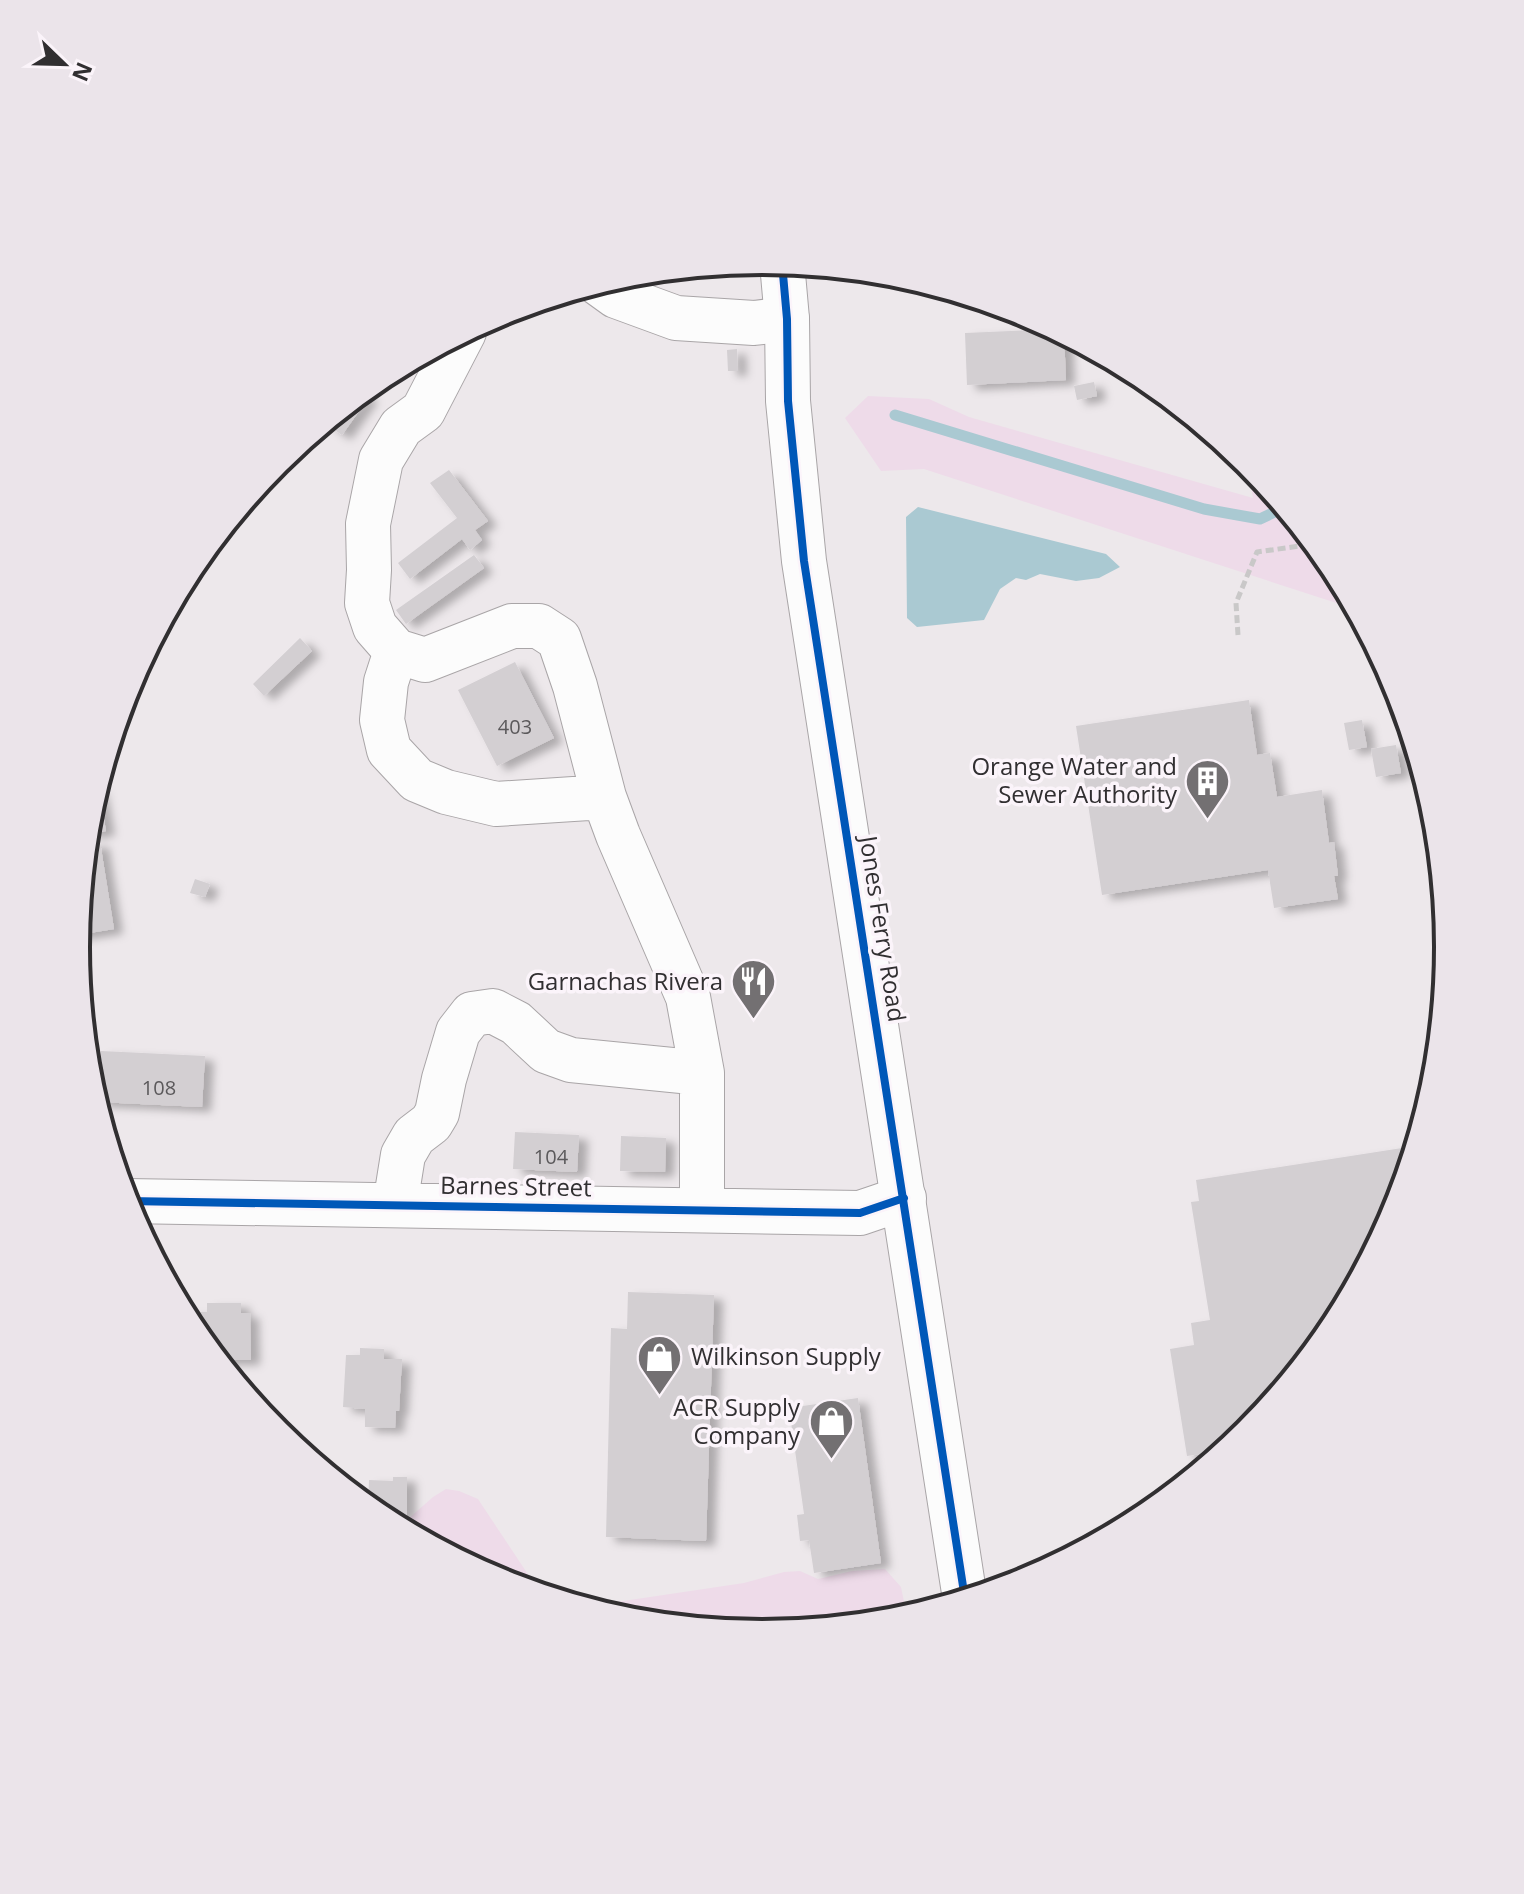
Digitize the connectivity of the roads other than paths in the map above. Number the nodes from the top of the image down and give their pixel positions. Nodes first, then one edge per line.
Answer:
1 (783, 275) edge
2 (611, 293) edge
3 (787, 319) junction
4 (455, 349) edge
5 (396, 651) junction
6 (604, 797) junction
7 (702, 1073) junction
8 (904, 1198) junction
9 (140, 1201) edge
10 (395, 1205) junction
11 (702, 1210) junction
12 (963, 1588) edge

1 - 3 main road, Jones Ferry Road
2 - 3 main road
3 - 8 main road, Jones Ferry Road
4 - 5 main road
5 - 6 main road
5 - 6 main road
6 - 7 main road
7 - 10 main road
7 - 11 main road
8 - 11 main road, Barnes Street
8 - 12 main road, Jones Ferry Road
9 - 10 main road, Barnes Street
10 - 11 main road, Barnes Street

